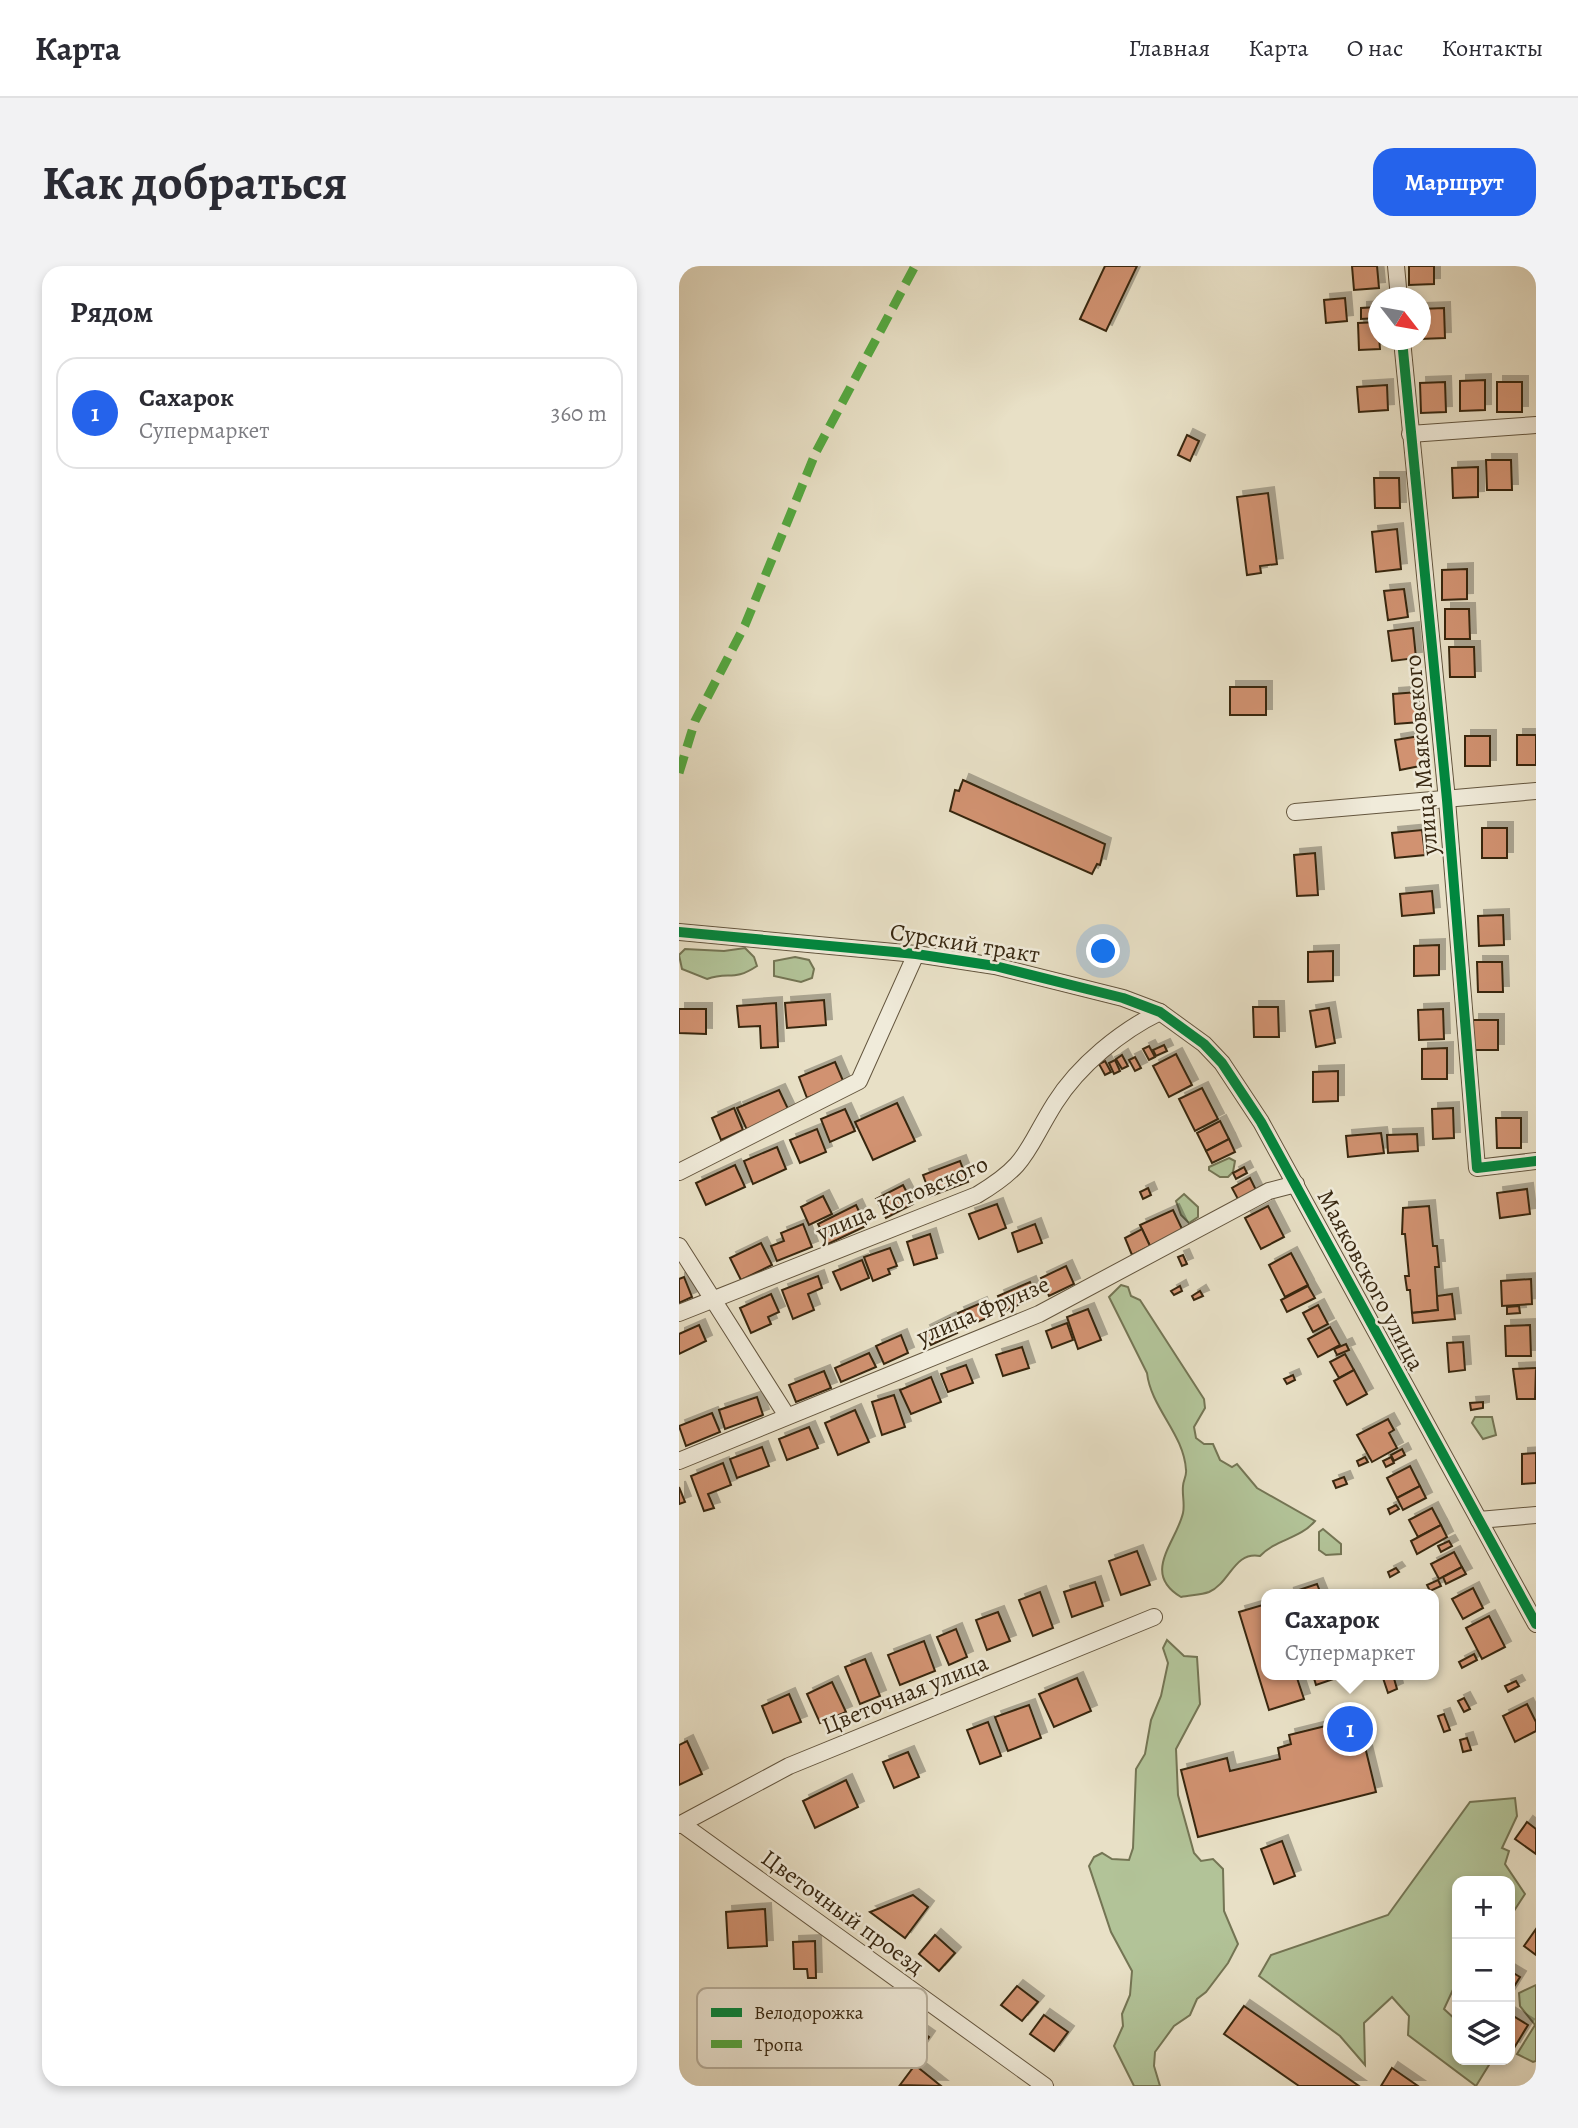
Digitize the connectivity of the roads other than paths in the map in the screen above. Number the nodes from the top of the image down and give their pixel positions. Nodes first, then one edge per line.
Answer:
1 (1396, 266) edge
2 (1398, 287) edge
3 (1403, 350) edge
4 (1536, 425) edge
5 (1410, 434) junction
6 (1536, 791) edge
7 (1447, 800) junction
8 (1295, 812) dead end
9 (679, 932) edge
10 (916, 954) junction
11 (1160, 1012) junction
12 (1222, 1063) joint
13 (1536, 1161) edge
14 (679, 1172) edge
15 (1296, 1184) junction
16 (679, 1246) edge
17 (713, 1300) junction
18 (679, 1314) edge
19 (787, 1416) junction
20 (679, 1461) edge
21 (1536, 1515) edge
22 (1479, 1520) junction
23 (1154, 1617) dead end
24 (1536, 1624) edge
25 (680, 1824) edge
26 (908, 1988) edge
27 (927, 2001) edge
28 (1045, 2086) edge

1 - 2 street
3 - 5 street, улица Маяковского
4 - 5 street
5 - 7 street, улица Маяковского
6 - 7 street
7 - 8 street
7 - 13 street, улица Маяковского
9 - 10 street, Сурский тракт
10 - 11 street, Сурский тракт
10 - 14 street
11 - 12 street, Сурский тракт
11 - 17 street, улица Котовского
12 - 15 street, Маяковского улица
15 - 19 street, улица Фрунзе
15 - 22 street, Маяковского улица
16 - 17 street
17 - 18 street, улица Котовского
17 - 19 street
19 - 20 street, улица Фрунзе
21 - 22 street
22 - 24 street, Маяковского улица
23 - 25 street, Цветочная улица
25 - 26 street, Цветочный проезд
27 - 28 street, Цветочный проезд

